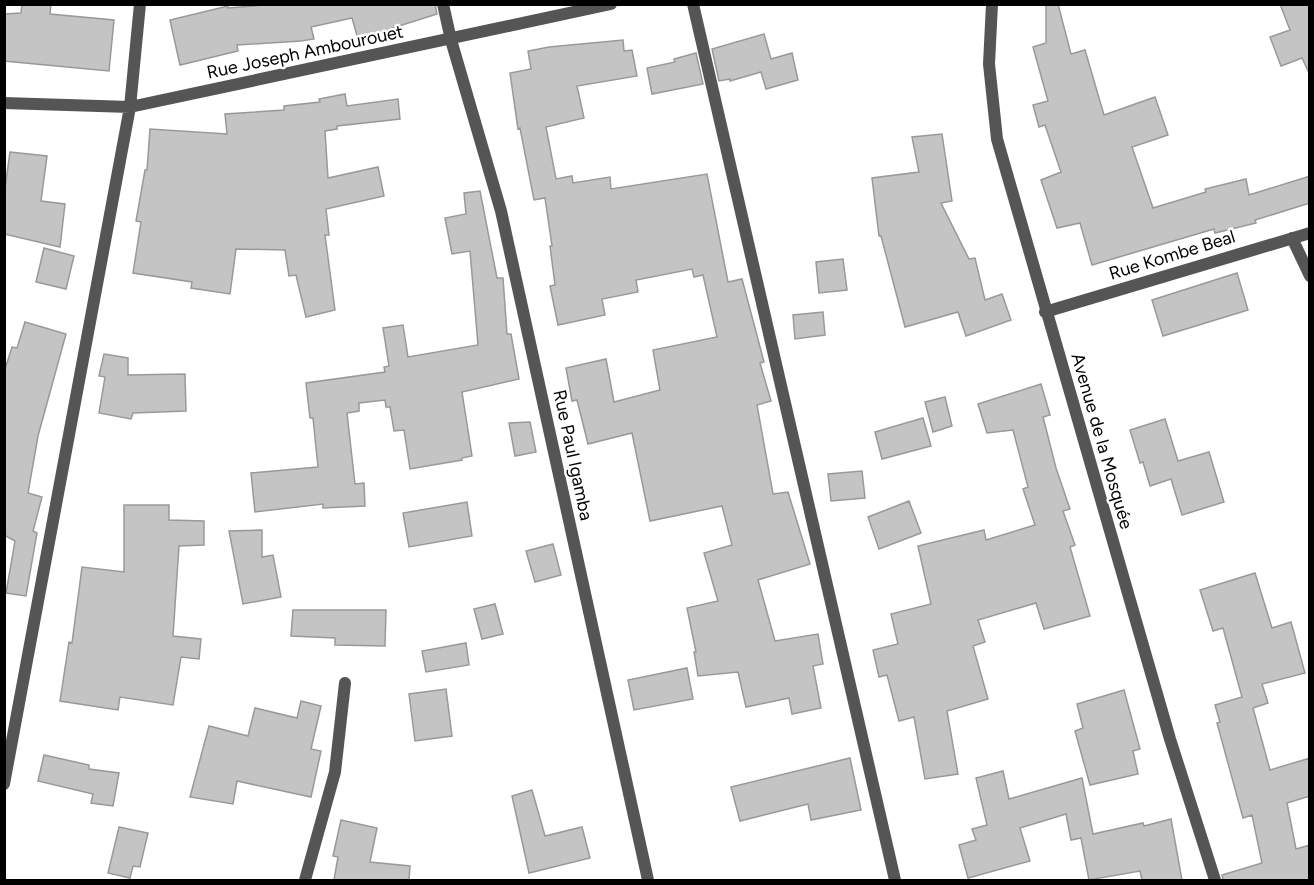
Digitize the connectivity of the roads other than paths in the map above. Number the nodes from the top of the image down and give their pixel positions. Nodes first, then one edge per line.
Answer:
1 (140, 4) edge
2 (443, 4) edge
3 (611, 4) edge
4 (693, 4) edge
5 (992, 4) edge
6 (451, 40) junction
7 (4, 103) edge
8 (130, 107) junction
9 (1310, 233) edge
10 (1292, 238) junction
11 (1310, 276) edge
12 (1045, 312) junction
13 (345, 683) dead end
14 (4, 784) edge
15 (305, 880) edge
16 (648, 880) edge
17 (895, 880) edge
18 (1215, 880) edge

1 - 8 street
2 - 6 street, Rue Paul Igamba
3 - 6 street, Rue Joseph Ambourouet
4 - 17 street
5 - 12 street, Avenue de la Mosquée
6 - 8 street, Rue Joseph Ambourouet
6 - 16 street, Rue Paul Igamba
7 - 8 street, Rue Joseph Ambourouet
8 - 14 street
9 - 10 street, Rue Kombe Beal
10 - 11 street
10 - 12 street, Rue Kombe Beal
12 - 18 street, Avenue de la Mosquée
13 - 15 street

